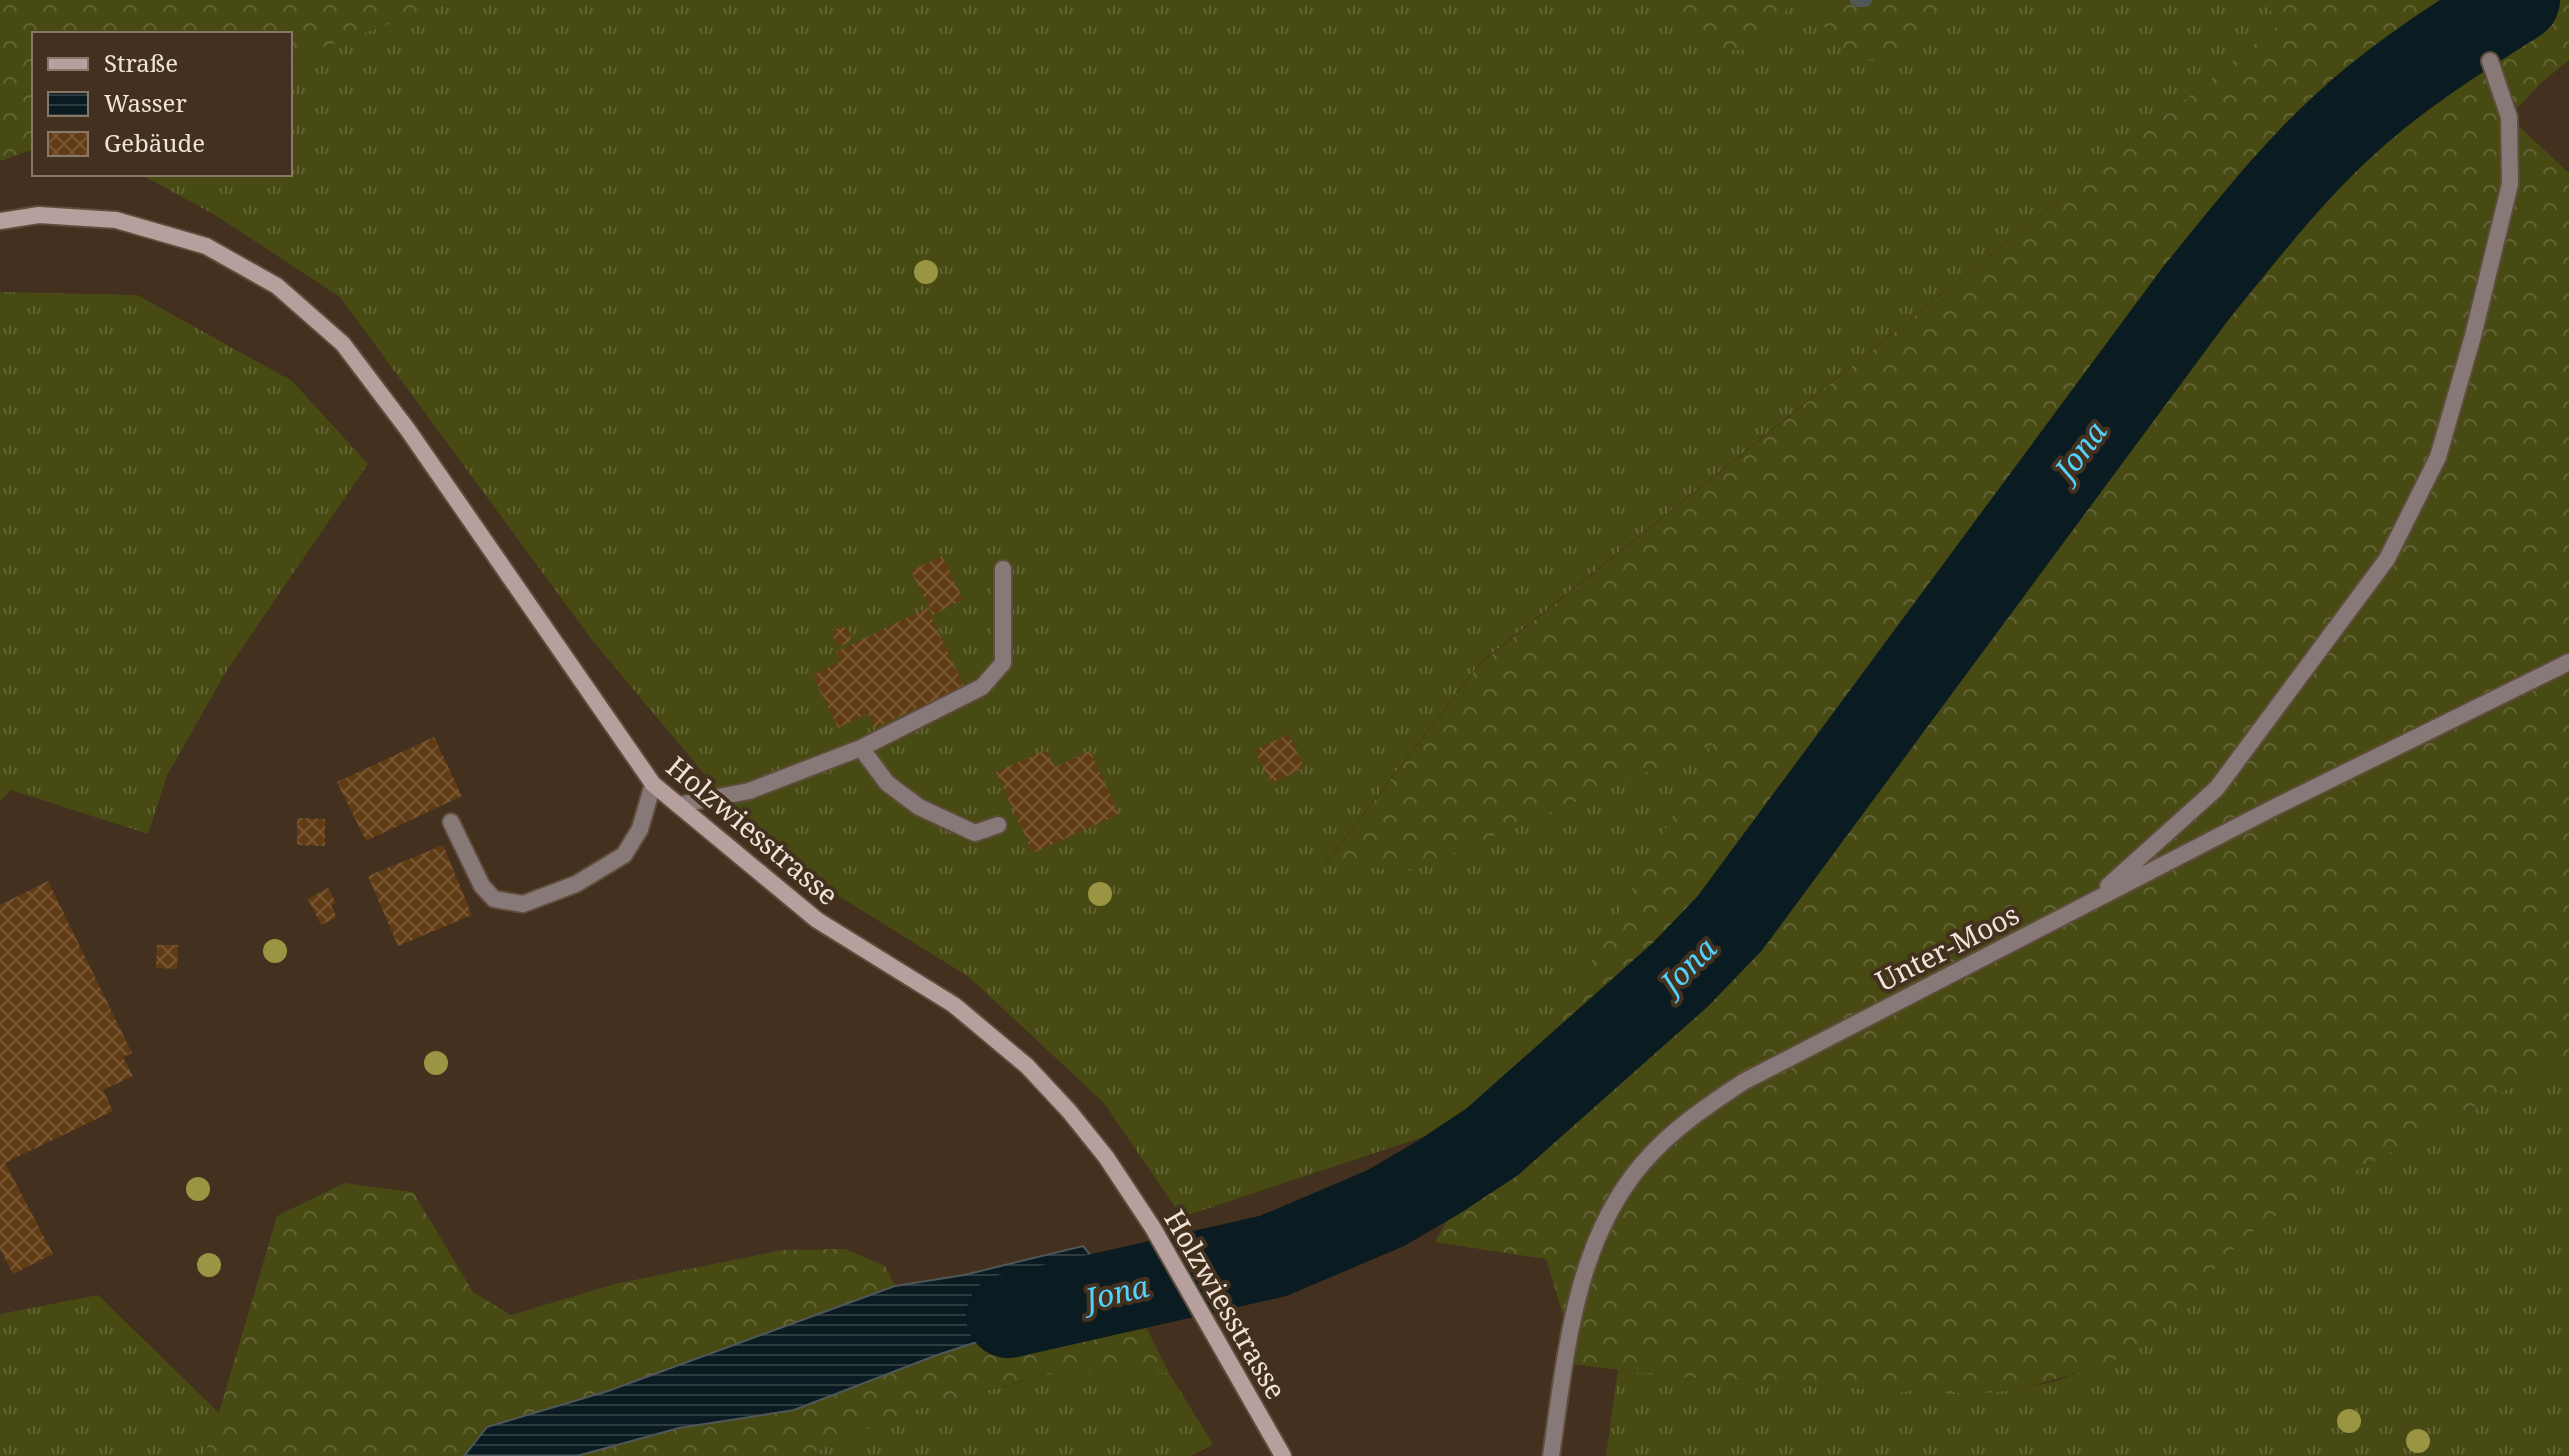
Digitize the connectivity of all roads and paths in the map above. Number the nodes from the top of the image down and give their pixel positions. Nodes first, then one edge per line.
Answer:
1 (2490, 61) dead end
2 (0, 221) edge
3 (1003, 569) dead end
4 (2569, 662) edge
5 (861, 748) junction
6 (653, 784) junction
7 (678, 805) junction
8 (451, 822) dead end
9 (998, 825) dead end
10 (2089, 903) junction
11 (1283, 1456) edge
12 (1551, 1456) edge

1 - 10 street
2 - 6 street, Holzwiesstrasse
3 - 5 street
4 - 10 street, Unter-Moos
5 - 7 street
5 - 9 street
6 - 7 street, Holzwiesstrasse
6 - 8 street
7 - 11 street, Holzwiesstrasse
10 - 12 street, Unter-Moos

